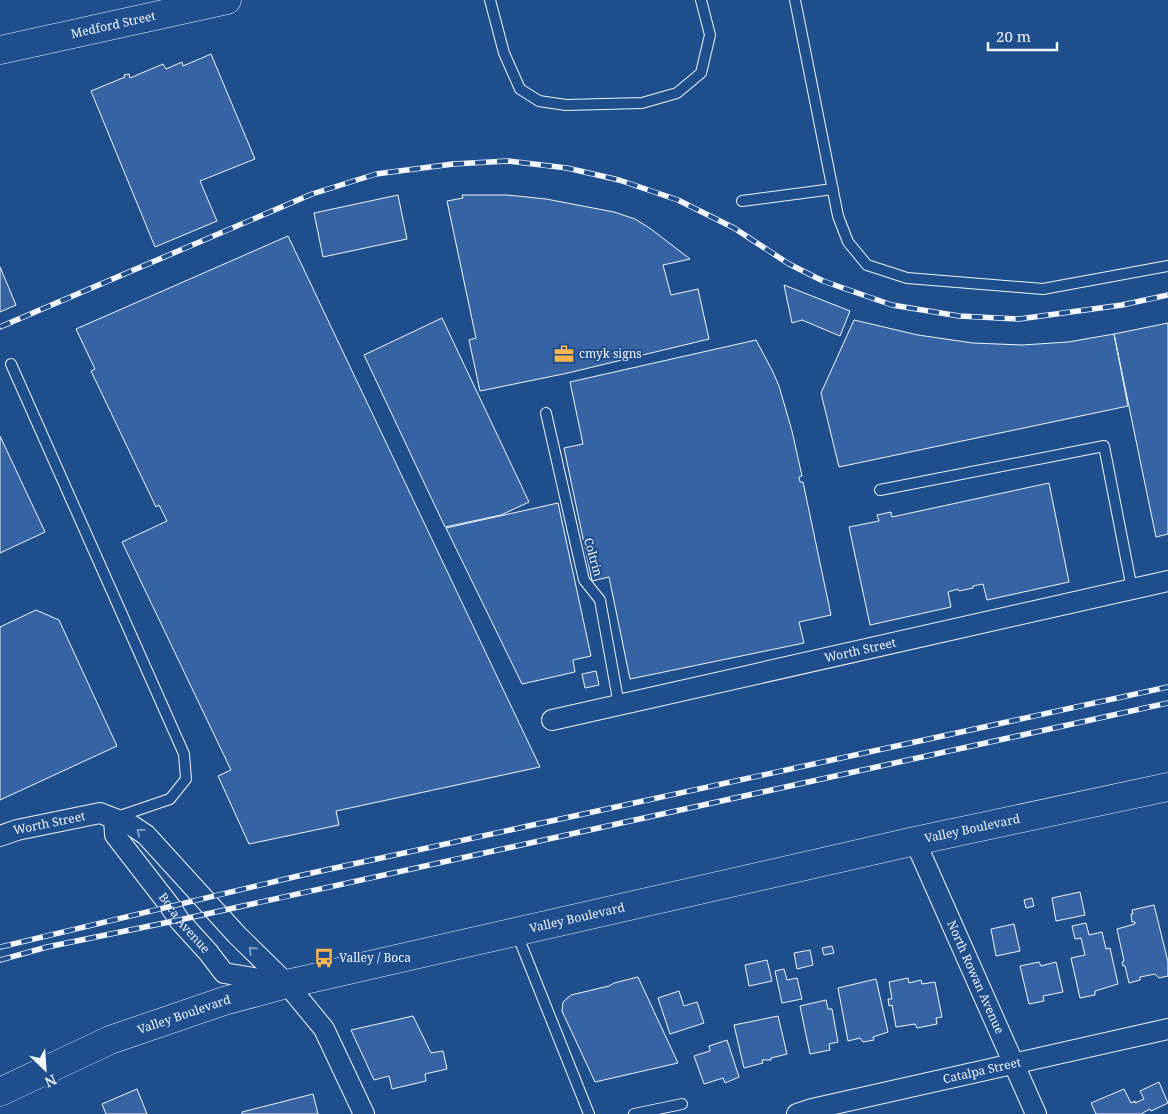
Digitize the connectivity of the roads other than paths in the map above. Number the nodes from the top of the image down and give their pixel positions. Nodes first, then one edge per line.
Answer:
1 (227, 0) edge
2 (490, 0) edge
3 (701, 0) edge
4 (795, 0) edge
5 (0, 50) edge
6 (832, 189) junction
7 (742, 201) dead end
8 (1168, 266) edge
9 (11, 364) dead end
10 (546, 412) dead end
11 (880, 490) dead end
12 (1168, 581) edge
13 (1132, 589) junction
14 (619, 705) junction
15 (552, 720) dead end
16 (1168, 788) edge
17 (107, 816) junction
18 (0, 836) edge
19 (915, 841) junction
20 (516, 931) junction
21 (287, 984) junction
22 (1168, 1029) edge
23 (1013, 1064) junction
24 (0, 1092) edge
25 (682, 1104) dead end
26 (364, 1114) edge
27 (589, 1114) edge
28 (634, 1114) edge
29 (797, 1114) edge
30 (1036, 1114) edge

1 - 5 main road, Medford Street
2 - 3 lane
4 - 6 lane
6 - 7 lane
6 - 8 lane
9 - 17 lane
10 - 14 lane, Coltrin
11 - 13 lane
12 - 13 street, Worth Street
13 - 14 street, Worth Street
14 - 15 street, Worth Street
16 - 19 main road, Valley Boulevard
17 - 18 street, Worth Street
21 -> 17 street
17 - 21 street, Boca Avenue
19 - 20 main road, Valley Boulevard
19 - 23 street, North Rowan Avenue
20 - 21 main road, Valley Boulevard
20 - 27 lane
21 - 24 main road, Valley Boulevard
21 - 26 street
22 - 23 street, Catalpa Street
23 - 29 street, Catalpa Street
23 - 30 street, North Rowan Avenue
25 - 28 lane

